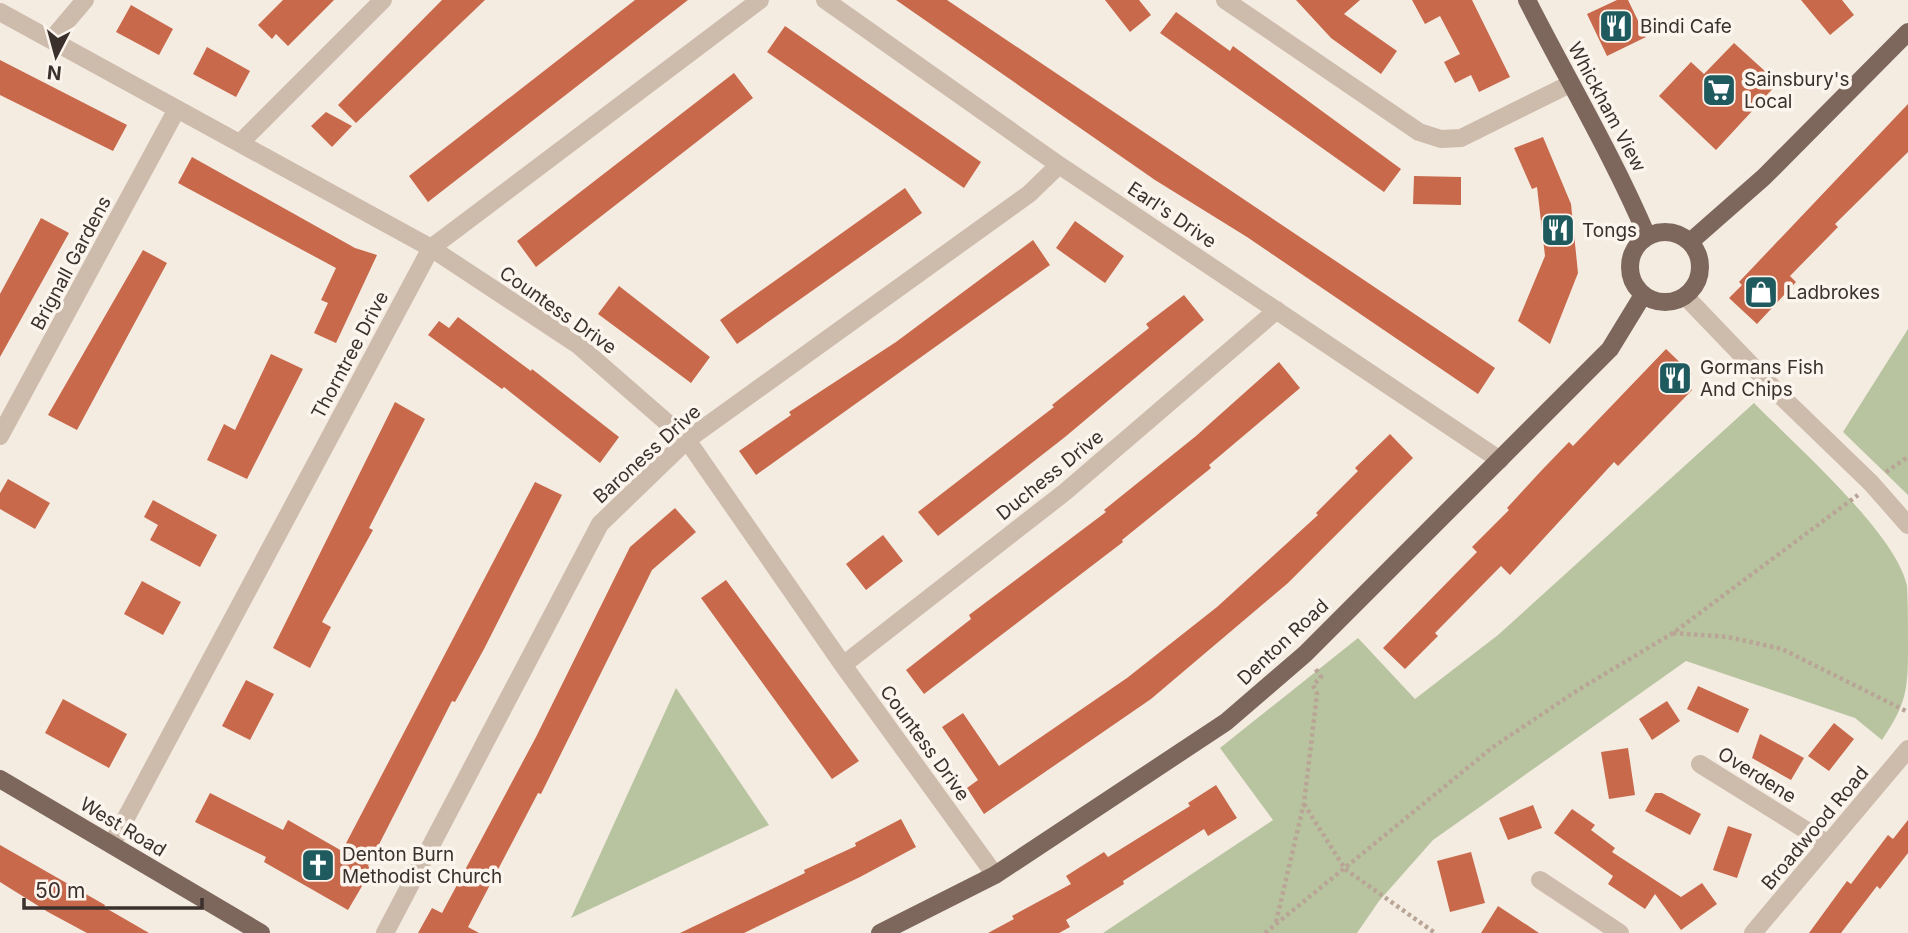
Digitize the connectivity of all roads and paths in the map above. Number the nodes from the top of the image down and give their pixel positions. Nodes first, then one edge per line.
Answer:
1 (85, 0) edge
2 (383, 0) edge
3 (760, 0) edge
4 (825, 0) edge
5 (1225, 0) edge
6 (1527, 0) edge
7 (0, 12) edge
8 (1908, 32) edge
9 (51, 40) junction
10 (1570, 84) junction
11 (177, 109) junction
12 (240, 143) junction
13 (1059, 165) junction
14 (1647, 236) junction
15 (1690, 242) junction
16 (431, 248) junction
17 (1643, 295) junction
18 (1685, 296) junction
19 (1277, 310) junction
20 (0, 436) edge
21 (687, 440) junction
22 (1500, 460) junction
23 (1871, 483) junction
24 (1901, 504) edge
25 (1908, 525) edge
26 (1673, 633) junction
27 (1305, 654) junction
28 (843, 665) junction
29 (1908, 712) edge
30 (1908, 749) edge
31 (1700, 764) dead end
32 (0, 779) edge
33 (1304, 803) junction
34 (112, 844) junction
35 (1829, 844) junction
36 (1345, 869) junction
37 (995, 875) junction
38 (1540, 880) dead end
39 (1276, 923) junction
40 (261, 933) edge
41 (385, 933) edge
42 (880, 933) edge
43 (1265, 933) edge
44 (1435, 933) edge
45 (1620, 933) edge
46 (1753, 933) edge

1 - 9 street
2 - 12 street
3 - 16 street, Thorntree Drive
4 - 13 street, Earl's Drive
5 - 10 street
6 - 10 main road, Whickham View
7 - 9 street, Countess Drive
8 - 15 main road
9 - 11 street, Countess Drive
10 - 14 main road, Whickham View
11 - 12 street, Countess Drive
11 - 20 street, Brignall Gardens
12 - 16 street, Countess Drive
13 - 19 street, Earl's Drive
13 - 21 street, Baroness Drive
14 - 15 main road
14 - 17 main road
15 - 18 main road
16 - 21 street, Countess Drive
16 - 34 street, Thorntree Drive
17 - 18 main road
17 - 22 main road, Denton Road
18 - 23 street
19 - 22 street, Earl's Drive
19 - 28 street, Duchess Drive
21 - 28 street, Countess Drive
21 - 41 street, Baroness Drive
22 - 27 main road, Denton Road
23 - 24 street
23 - 26 path
24 - 25 street
26 - 29 path
26 - 36 path
27 - 33 path
27 - 37 main road, Denton Road
28 - 37 street, Countess Drive
30 - 35 street, Broadwood Road
31 - 35 street, Overdene
32 - 34 main road, West Road
33 - 36 path
33 - 39 path
34 - 40 main road, West Road
35 - 46 street, Broadwood Road
36 - 39 path
36 - 44 path
37 - 42 main road, Denton Road
38 - 45 street
39 - 43 path

